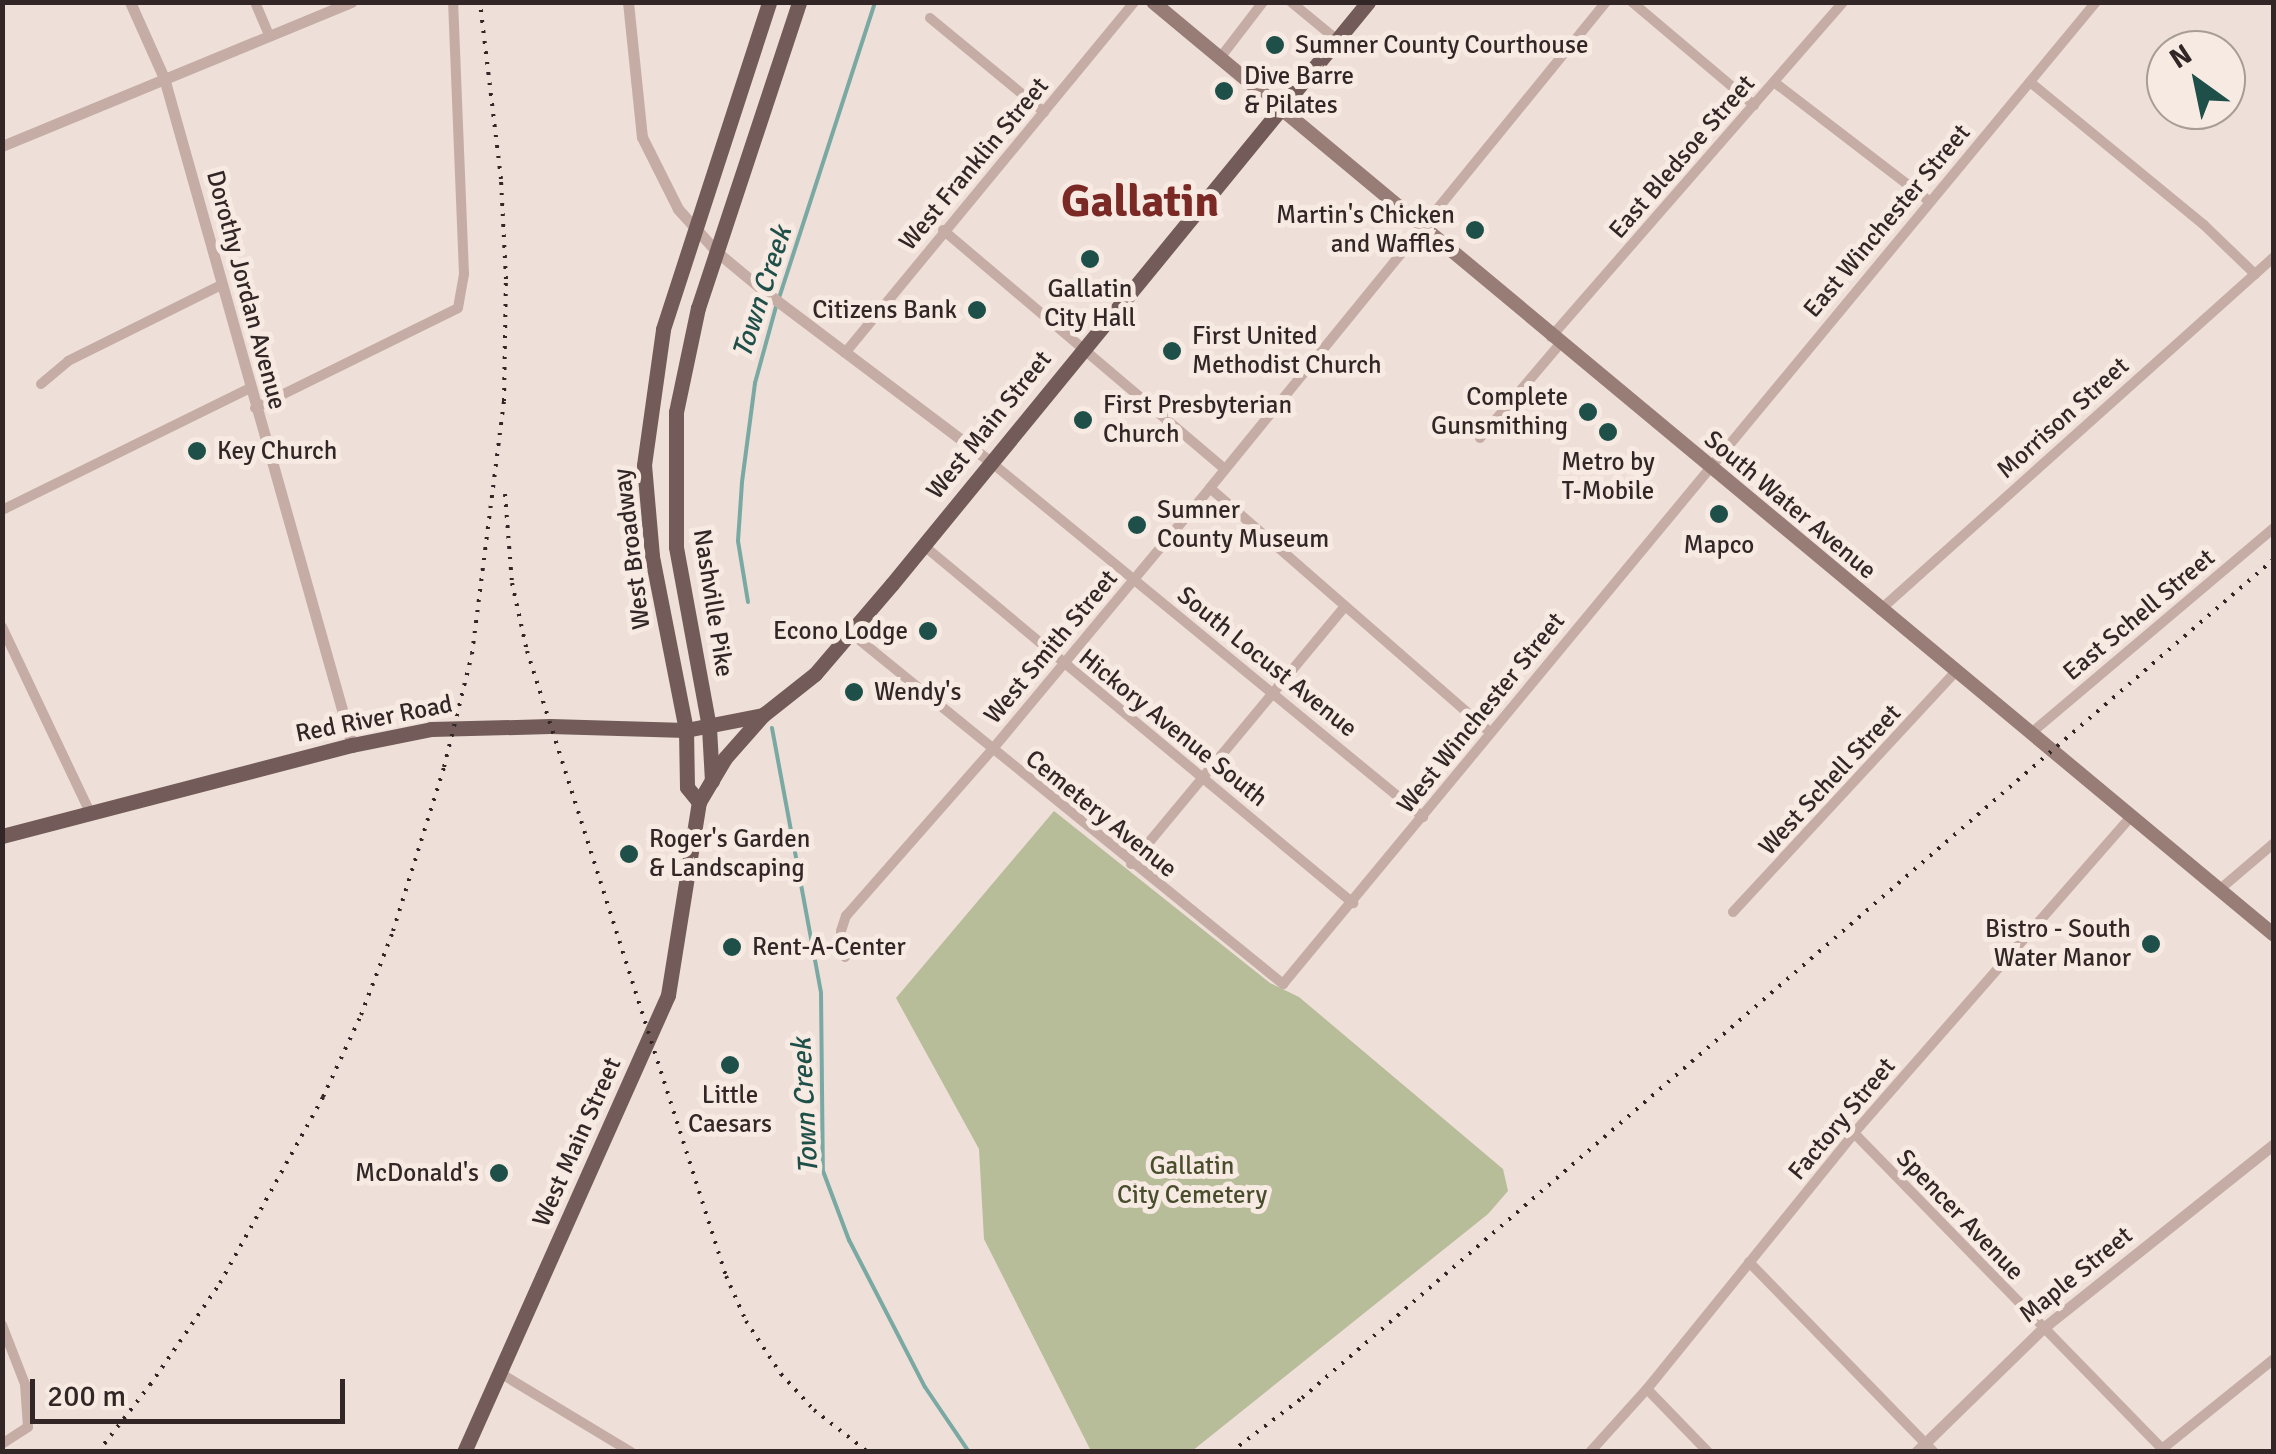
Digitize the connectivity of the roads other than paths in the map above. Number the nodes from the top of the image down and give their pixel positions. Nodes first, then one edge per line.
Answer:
1 (130, 2) edge
2 (255, 2) edge
3 (351, 2) edge
4 (453, 2) edge
5 (628, 2) edge
6 (770, 2) edge
7 (799, 2) edge
8 (1134, 2) edge
9 (1153, 2) edge
10 (1263, 2) edge
11 (1292, 2) edge
12 (1368, 2) edge
13 (1606, 2) edge
14 (1632, 2) edge
15 (1843, 2) edge
16 (2096, 2) edge
17 (930, 18) dead end
18 (269, 35) junction
19 (1336, 39) junction
20 (1220, 58) junction
21 (164, 78) junction
22 (1774, 82) junction
23 (2030, 82) junction
24 (1754, 105) junction
25 (1279, 107) junction
26 (1044, 112) junction
27 (2, 146) edge
28 (1929, 201) junction
29 (1420, 226) junction
30 (943, 230) junction
31 (696, 232) junction
32 (716, 252) junction
33 (2274, 257) edge
34 (2255, 274) junction
35 (221, 285) junction
36 (1555, 341) junction
37 (1082, 351) junction
38 (845, 353) junction
39 (41, 384) dead end
40 (250, 388) junction
41 (255, 408) junction
42 (1480, 438) dead end
43 (992, 463) junction
44 (1709, 466) junction
45 (1225, 468) junction
46 (675, 476) junction
47 (645, 479) junction
48 (1210, 488) junction
49 (2, 510) edge
50 (2274, 528) edge
51 (923, 546) junction
52 (1134, 579) junction
53 (1345, 606) junction
54 (1880, 610) junction
55 (2, 627) edge
56 (851, 633) junction
57 (1062, 664) junction
58 (1954, 673) junction
59 (1277, 693) junction
60 (763, 715) junction
61 (709, 727) junction
62 (686, 730) junction
63 (1489, 731) junction
64 (2030, 734) junction
65 (352, 745) junction
66 (991, 751) junction
67 (1205, 778) junction
68 (712, 785) junction
69 (699, 802) junction
70 (90, 812) junction
71 (1423, 818) junction
72 (2130, 818) junction
73 (2, 836) edge
74 (2274, 842) edge
75 (1131, 864) junction
76 (2219, 890) junction
77 (1353, 903) junction
78 (1733, 912) dead end
79 (2274, 935) edge
80 (845, 957) dead end
81 (1283, 984) joint
82 (1854, 1134) junction
83 (2274, 1144) edge
84 (1749, 1262) junction
85 (2, 1325) edge
86 (2042, 1329) junction
87 (2274, 1359) edge
88 (500, 1373) junction
89 (1647, 1389) junction
90 (2, 1444) edge
91 (1925, 1448) edge
92 (2163, 1450) edge
93 (464, 1452) edge
94 (632, 1452) edge
95 (1590, 1452) edge
96 (1708, 1452) edge

1 - 21 street, Dorothy Jordan Avenue
2 - 18 street
3 - 18 street
4 - 41 street
5 - 31 street
6 - 31 main road, West Broadway
7 - 32 main road
8 - 26 street, West Franklin Street
9 - 20 main road, South Water Avenue
10 - 20 street
11 - 19 street
12 - 19 main road, West Main Street
13 - 29 street, West Smith Street
14 - 24 street
15 - 22 street, East Bledsoe Street
16 - 23 street, East Winchester Street
17 - 26 street
18 - 21 street
19 - 25 main road, West Main Street
20 - 25 main road, South Water Avenue
21 - 27 street
21 - 35 street, Dorothy Jordan Avenue
22 - 24 street, East Bledsoe Street
22 - 28 street
23 - 28 street, East Winchester Street
23 - 34 street
24 - 36 street, East Bledsoe Street
25 - 29 main road, South Water Avenue
25 - 37 main road, West Main Street
26 - 30 street, West Franklin Street
28 - 44 street, East Winchester Street
29 - 36 main road, South Water Avenue
29 - 45 street, West Smith Street
30 - 37 street
30 - 38 street, West Franklin Street
31 - 32 street
31 - 47 main road, West Broadway
32 - 38 street
32 - 46 main road, Nashville Pike
33 - 34 street, Morrison Street
34 - 54 street, Morrison Street
35 - 39 street
35 - 40 street, Dorothy Jordan Avenue
36 - 42 street, East Bledsoe Street
36 - 44 main road, South Water Avenue
37 - 43 main road, West Main Street
37 - 45 street
38 - 43 street
40 - 41 street, Dorothy Jordan Avenue
40 - 49 street
41 - 65 street, Dorothy Jordan Avenue
43 - 51 main road, West Main Street
43 - 52 street, South Locust Avenue
44 - 54 main road, South Water Avenue
44 - 63 street, West Winchester Street
45 - 48 street, West Smith Street
46 - 47 main road
46 - 61 main road, Nashville Pike
47 - 62 main road, West Broadway
48 - 52 street, West Smith Street
48 - 53 street
50 - 64 street, East Schell Street
51 - 56 main road, West Main Street
51 - 57 street, Hickory Avenue South
52 - 57 street, West Smith Street
52 - 59 street, South Locust Avenue
53 - 59 street
53 - 63 street
54 - 58 main road, South Water Avenue
55 - 70 street
56 - 60 main road, West Main Street
56 - 66 street, Cemetery Avenue
57 - 66 street, West Smith Street
57 - 67 street, Hickory Avenue South
58 - 64 main road, South Water Avenue
58 - 78 street, West Schell Street
59 - 67 street
59 - 71 street, South Locust Avenue
60 - 61 main road, Red River Road
60 - 68 main road, West Main Street
61 - 62 main road, Red River Road
61 - 68 main road
62 - 65 main road, Red River Road
62 - 69 main road, West Broadway
63 - 71 street, West Winchester Street
64 - 72 main road, South Water Avenue
65 - 70 main road, Red River Road
66 - 75 street, Cemetery Avenue
66 - 80 street, West Smith Street
67 - 75 street
67 - 77 street, Hickory Avenue South
68 - 69 main road, West Main Street
69 - 88 main road, West Main Street
70 - 73 main road, Red River Road
71 - 77 street, West Winchester Street
72 - 76 main road, South Water Avenue
72 - 82 street, Factory Street
74 - 76 street
75 - 81 street, Cemetery Avenue
76 - 79 main road, South Water Avenue
77 - 81 street, West Winchester Street
82 - 84 street, Factory Street
82 - 86 street, Spencer Avenue
83 - 86 street, Maple Street
84 - 89 street, Factory Street
84 - 91 street
85 - 90 street
86 - 91 street, Maple Street
86 - 92 street, Spencer Avenue
87 - 92 street
88 - 93 main road, West Main Street
88 - 94 street
89 - 95 street, Factory Street
89 - 96 street

